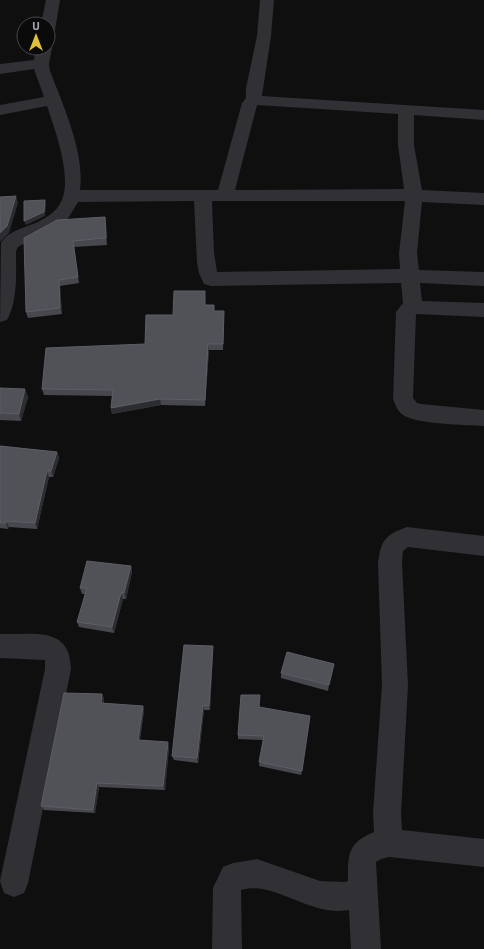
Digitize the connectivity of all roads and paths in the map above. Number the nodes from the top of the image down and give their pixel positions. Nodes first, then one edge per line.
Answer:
1 (53, 0) edge
2 (267, 0) edge
3 (50, 16) edge
4 (43, 56) edge
5 (0, 69) edge
6 (52, 100) junction
7 (254, 100) junction
8 (0, 110) edge
9 (406, 110) junction
10 (484, 115) edge
11 (203, 195) junction
12 (225, 195) junction
13 (71, 196) junction
14 (414, 196) junction
15 (484, 199) edge
16 (410, 276) junction
17 (484, 279) edge
18 (413, 305) junction
19 (484, 310) edge
20 (0, 315) edge
21 (484, 418) edge
22 (484, 546) edge
23 (0, 646) edge
24 (389, 843) junction
25 (484, 853) edge
26 (14, 882) dead end
27 (362, 892) junction
28 (227, 949) edge
29 (366, 949) edge

1 - 3 street
2 - 7 street
4 - 5 street
4 - 6 street
6 - 8 street
6 - 13 street
7 - 9 street
7 - 12 street
9 - 10 street
9 - 14 street
11 - 12 street
11 - 13 street
11 - 16 street
12 - 14 street
13 - 20 street
14 - 15 street
14 - 16 street
16 - 17 street
16 - 18 street
18 - 19 street
18 - 21 street
22 - 24 street
23 - 26 street
24 - 25 street
24 - 27 street
27 - 28 street
27 - 29 street

